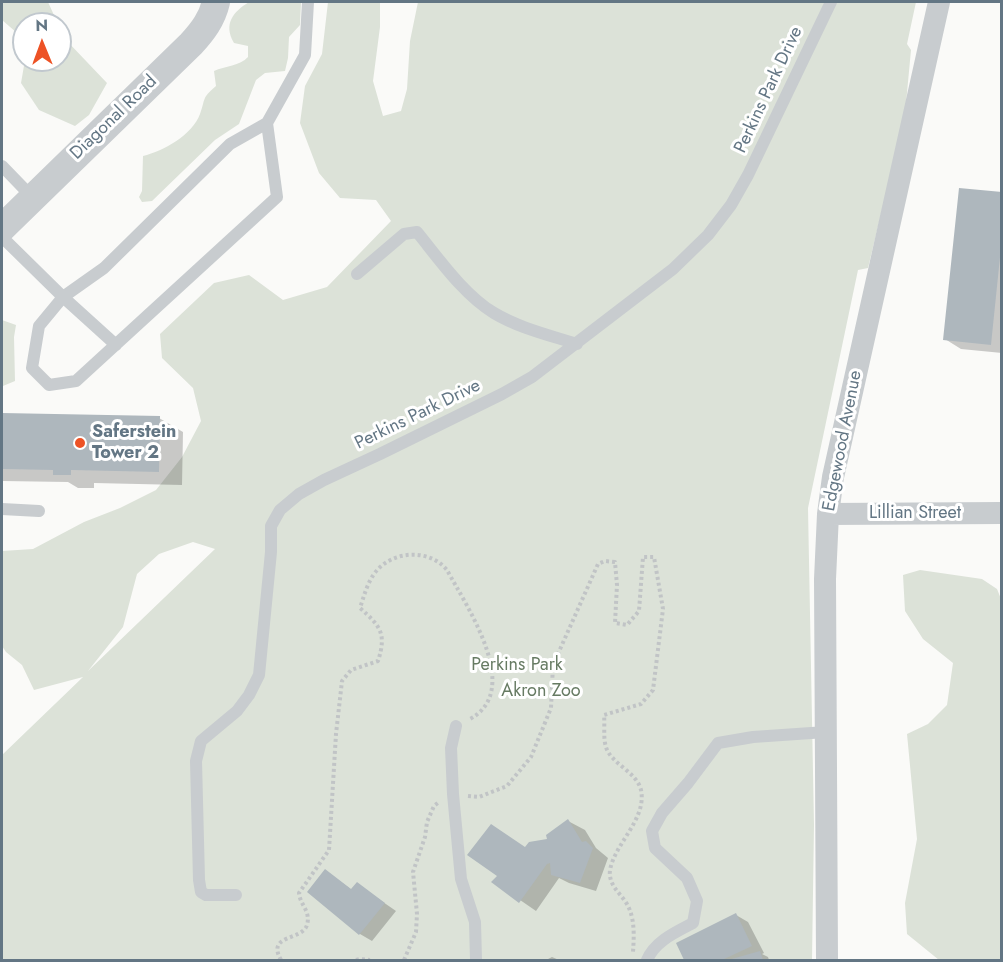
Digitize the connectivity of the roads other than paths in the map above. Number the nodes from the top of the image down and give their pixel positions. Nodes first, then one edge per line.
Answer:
1 (216, 2) edge
2 (308, 2) edge
3 (831, 2) edge
4 (939, 2) edge
5 (267, 123) junction
6 (2, 166) edge
7 (33, 198) junction
8 (3, 226) edge
9 (357, 274) dead end
10 (63, 297) junction
11 (577, 344) junction
12 (116, 345) junction
13 (2, 510) edge
14 (39, 511) dead end
15 (1002, 513) edge
16 (828, 514) junction
17 (456, 726) road end
18 (826, 732) junction
19 (236, 895) dead end
20 (476, 960) edge
21 (647, 960) edge
22 (827, 960) edge

1 - 7 street, Diagonal Road
2 - 5 lane
3 - 11 lane, Perkins Park Drive
4 - 16 street, Edgewood Avenue
5 - 10 lane
5 - 12 lane
6 - 7 lane
7 - 8 street, Diagonal Road
8 - 10 lane
9 - 11 lane
10 - 12 lane
10 - 12 lane
11 - 19 lane, Perkins Park Drive
13 - 14 lane
15 - 16 street, Lillian Street
16 - 18 street, Edgewood Avenue
17 - 20 lane
18 - 21 lane
18 - 22 street, Edgewood Avenue

